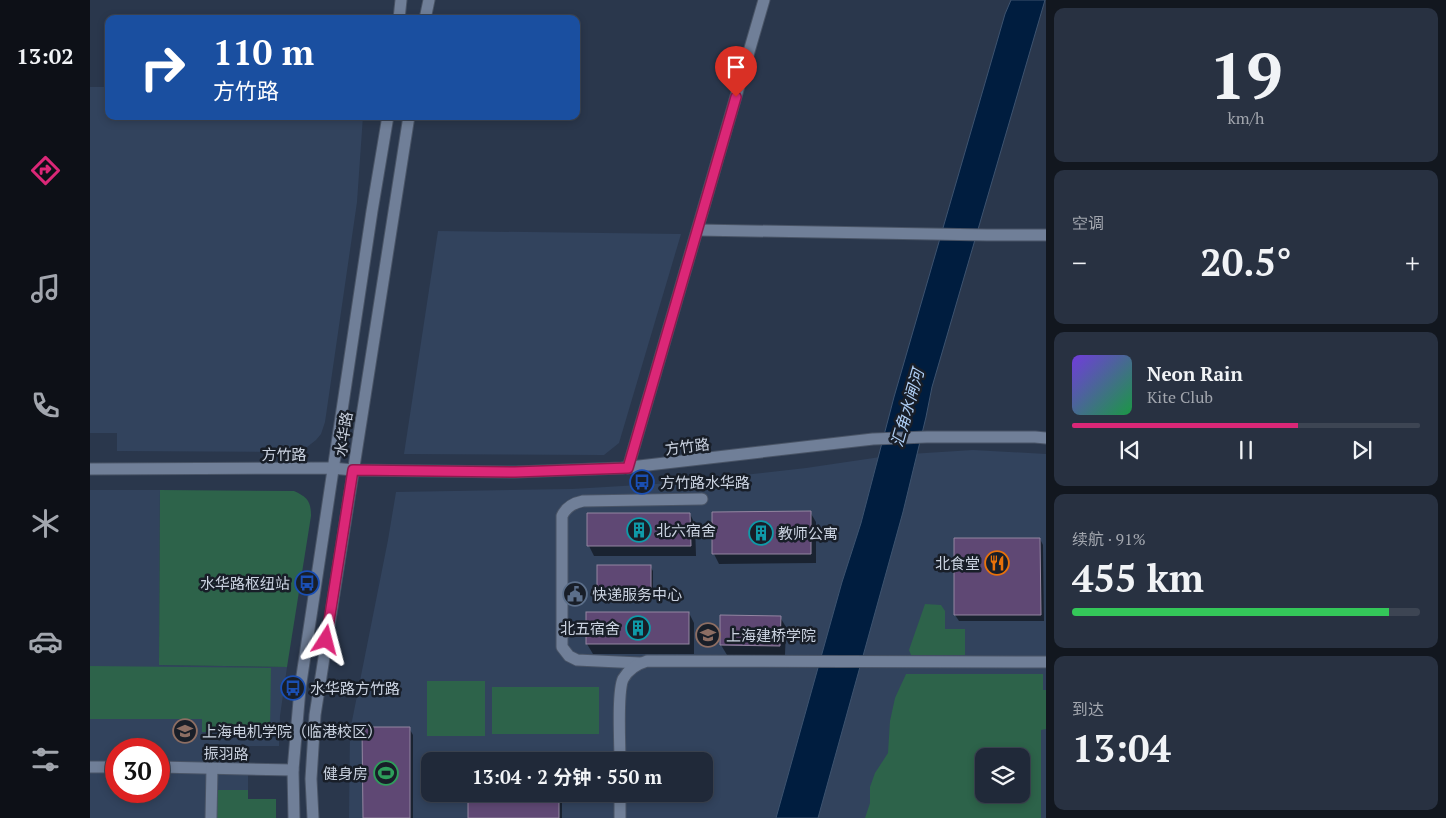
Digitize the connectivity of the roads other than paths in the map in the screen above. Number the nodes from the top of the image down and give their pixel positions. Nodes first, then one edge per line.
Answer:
1 (401, 0) edge
2 (429, 0) edge
3 (764, 0) edge
4 (399, 15) edge
5 (427, 15) edge
6 (387, 120) edge
7 (408, 120) edge
8 (698, 230) junction
9 (1046, 235) edge
10 (1046, 438) edge
11 (332, 468) junction
12 (628, 468) junction
13 (90, 469) edge
14 (353, 470) junction
15 (702, 499) dead end
16 (1046, 662) edge
17 (640, 663) junction
18 (620, 752) edge
19 (90, 767) edge
20 (105, 767) edge
21 (170, 767) edge
22 (212, 768) junction
23 (293, 770) junction
24 (620, 802) edge
25 (211, 818) edge
26 (294, 818) edge
27 (313, 818) edge
28 (620, 818) edge

1 - 4 street
2 - 5 street
3 - 8 street
6 - 11 street, 水华路
7 - 14 street, 水华路
8 - 9 street
8 - 12 street
10 - 12 street, 方竹路
11 - 13 street, 方竹路
11 - 14 street, 方竹路
11 - 23 street, 水华路
12 - 14 street, 方竹路
14 - 27 street, 水华路
15 - 17 street
16 - 17 street
17 - 18 street
19 - 20 street
21 - 22 street, 振羽路
22 - 23 street, 振羽路
22 - 25 street
23 - 26 street, 水华路
24 - 28 street

